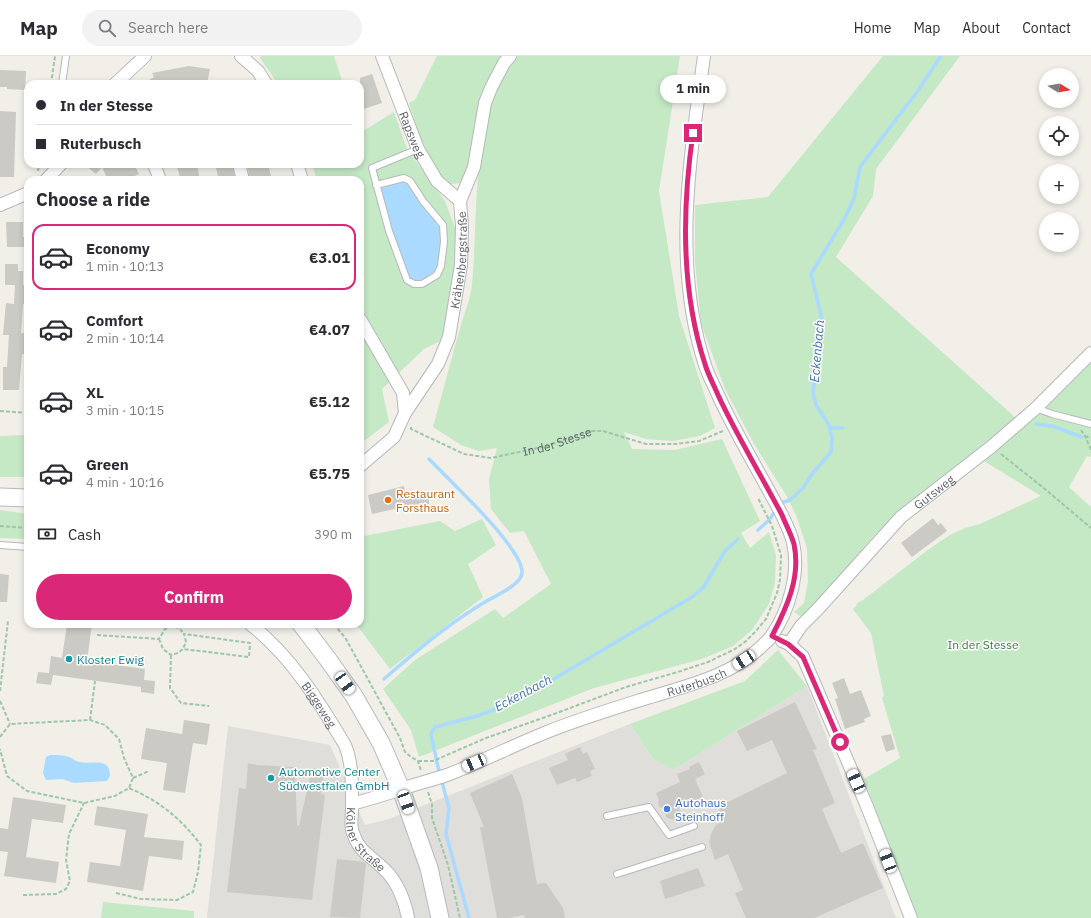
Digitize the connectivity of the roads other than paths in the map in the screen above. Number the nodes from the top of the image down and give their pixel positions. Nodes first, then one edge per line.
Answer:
1 (66, 56) edge
2 (241, 56) edge
3 (382, 56) edge
4 (510, 56) edge
5 (704, 56) edge
6 (141, 57) edge
7 (63, 80) edge
8 (119, 80) edge
9 (264, 80) edge
10 (418, 149) junction
11 (57, 168) edge
12 (50, 176) edge
13 (376, 185) junction
14 (24, 195) edge
15 (460, 201) junction
16 (0, 205) edge
17 (364, 326) edge
18 (1091, 353) edge
19 (1036, 408) junction
20 (405, 413) junction
21 (1091, 424) edge
22 (364, 463) edge
23 (0, 497) edge
24 (24, 498) edge
25 (0, 545) edge
26 (24, 547) edge
27 (254, 628) edge
28 (304, 628) edge
29 (772, 636) junction
30 (788, 644) junction
31 (401, 789) junction
32 (352, 804) junction
33 (607, 816) dead end
34 (694, 826) dead end
35 (702, 847) dead end
36 (616, 874) dead end
37 (408, 918) edge
38 (440, 918) edge
39 (911, 918) edge

1 - 7 lane
2 - 9 street
3 - 10 street, Rapsweg
4 - 15 street, Krähenbergstraße
5 - 29 street, Ruterbusch
6 - 8 street
10 - 13 lane
10 - 15 street, Rapsweg
11 - 12 street
13 - 13 lane
14 - 16 street
15 - 20 street, Krähenbergstraße
17 - 20 street
18 - 19 street, Gutsweg
19 - 21 lane
19 - 30 street, Gutsweg
20 - 22 street, Krähenbergstraße
23 - 24 main road
25 - 26 lane
27 - 32 street, Biggeweg
28 - 31 main road
29 - 30 street
29 - 31 street, Ruterbusch
30 - 39 street
31 - 32 street, Kölner Straße
31 - 38 main road
32 - 37 street, Kölner Straße
33 - 34 lane
35 - 36 lane

